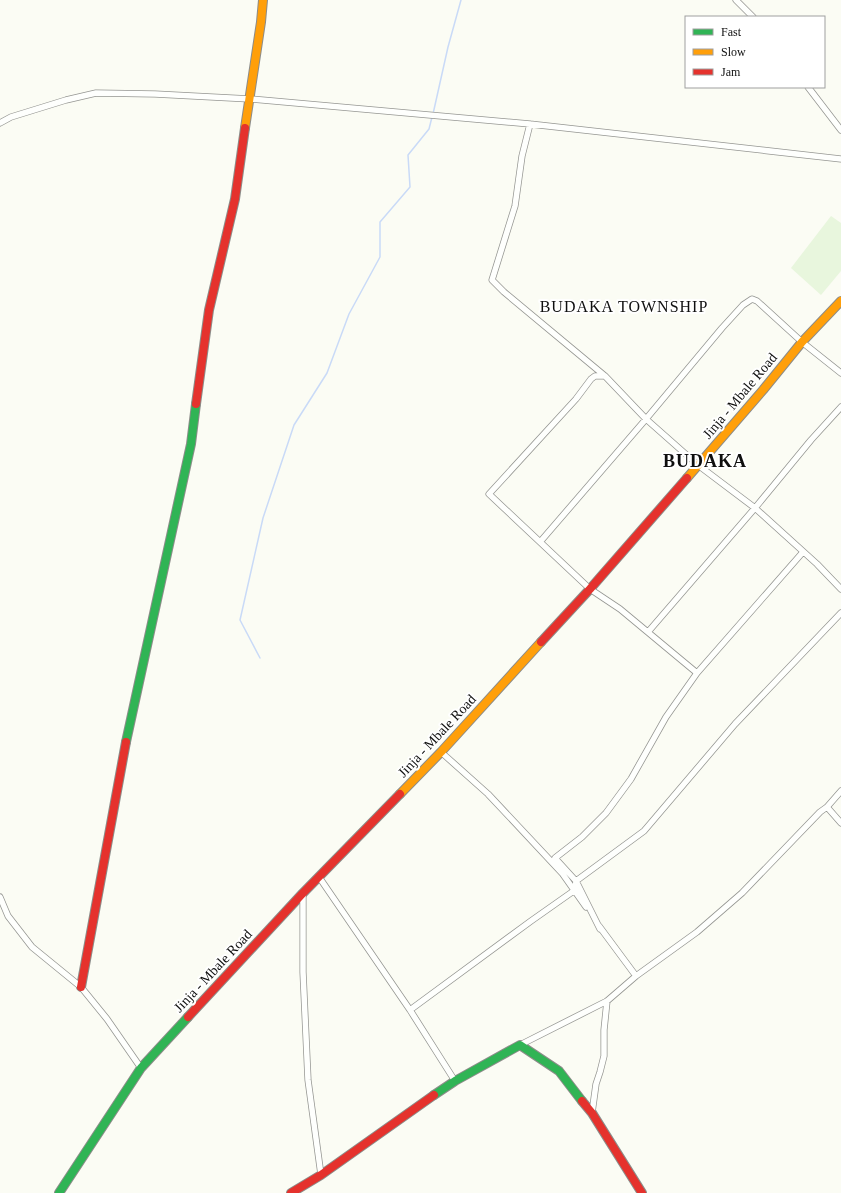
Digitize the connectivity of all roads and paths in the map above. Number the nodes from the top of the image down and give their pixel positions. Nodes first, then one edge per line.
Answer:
1 (263, 0) edge
2 (736, 0) edge
3 (752, 16) edge
4 (809, 88) edge
5 (250, 100) junction
6 (0, 123) edge
7 (530, 124) junction
8 (841, 130) edge
9 (841, 159) edge
10 (841, 301) edge
11 (802, 342) junction
12 (841, 373) edge
13 (605, 376) junction
14 (841, 407) edge
15 (646, 419) junction
16 (698, 465) junction
17 (755, 508) junction
18 (540, 542) junction
19 (803, 552) junction
20 (590, 589) junction
21 (841, 589) edge
22 (841, 613) edge
23 (648, 632) junction
24 (697, 673) junction
25 (441, 752) junction
26 (841, 791) edge
27 (827, 807) junction
28 (841, 823) edge
29 (319, 877) junction
30 (576, 881) junction
31 (575, 890) junction
32 (303, 893) junction
33 (0, 897) edge
34 (600, 929) junction
35 (636, 976) junction
36 (82, 988) junction
37 (607, 1001) junction
38 (410, 1010) junction
39 (520, 1045) junction
40 (141, 1068) junction
41 (455, 1081) junction
42 (592, 1113) junction
43 (321, 1174) junction
44 (59, 1193) edge
45 (291, 1193) edge
46 (642, 1193) edge

1 - 5 street
2 - 3 street
4 - 8 street
5 - 6 street
5 - 7 street
5 - 36 street
7 - 9 street
7 - 13 street
10 - 11 street, Jinja - Mbale Road
11 - 12 street
11 - 15 street
11 - 16 street, Jinja - Mbale Road
13 - 15 street
13 - 18 street
14 - 17 street
15 - 16 street
15 - 18 street
16 - 17 street
16 - 20 street, Jinja - Mbale Road
17 - 19 street
17 - 23 street
18 - 20 street
19 - 21 street
19 - 24 street
20 - 23 street
20 - 25 street, Jinja - Mbale Road
22 - 30 street
23 - 24 street
24 - 30 street
25 - 29 street, Jinja - Mbale Road
25 - 31 street
26 - 27 street
27 - 28 street
27 - 35 street
29 - 32 street, Jinja - Mbale Road
29 - 38 street
30 - 31 street
30 - 34 street
31 - 34 street
31 - 38 street
32 - 40 street, Jinja - Mbale Road
32 - 43 street
33 - 36 street
34 - 35 street
35 - 37 street
36 - 40 street
37 - 39 street
37 - 42 street
38 - 41 street
39 - 41 street
39 - 42 street
40 - 44 street, Jinja - Mbale Road
41 - 43 street
42 - 46 street
43 - 45 street

